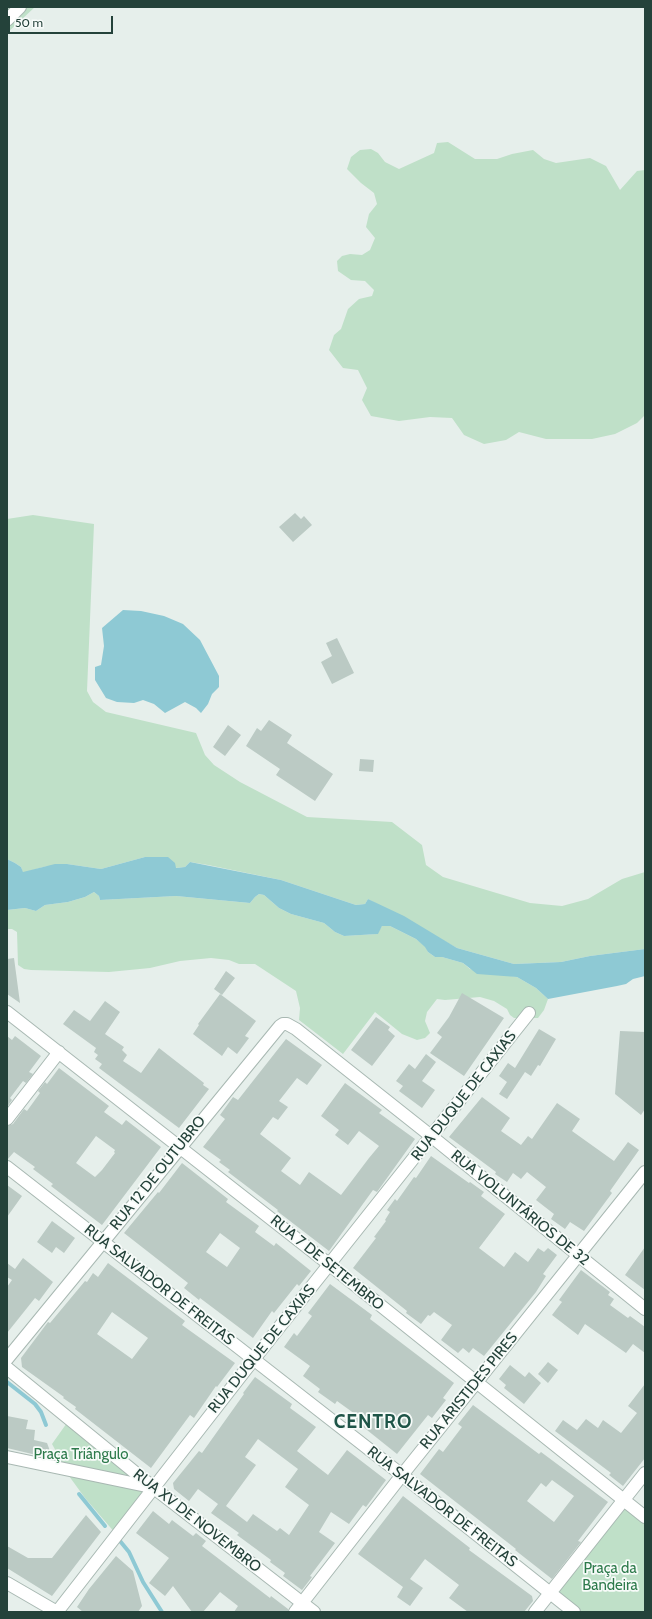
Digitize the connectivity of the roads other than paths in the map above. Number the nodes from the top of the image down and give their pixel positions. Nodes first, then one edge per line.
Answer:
1 (20, 7) edge
2 (7, 20) edge
3 (7, 1012) edge
4 (529, 1013) dead end
5 (280, 1026) joint
6 (59, 1052) junction
7 (7, 1119) edge
8 (431, 1136) junction
9 (180, 1147) junction
10 (7, 1167) edge
11 (645, 1172) edge
12 (102, 1242) junction
13 (578, 1256) junction
14 (330, 1265) junction
15 (645, 1310) edge
16 (7, 1359) edge
17 (254, 1359) junction
18 (7, 1368) edge
19 (476, 1383) junction
20 (7, 1457) edge
21 (645, 1473) edge
22 (402, 1475) junction
23 (154, 1488) junction
24 (624, 1500) junction
25 (645, 1517) edge
26 (7, 1583) edge
27 (550, 1592) junction
28 (299, 1607) edge
29 (57, 1612) edge
30 (314, 1612) edge
31 (535, 1612) edge
32 (574, 1612) edge

1 - 2 street
3 - 6 street, RUA 7 DE SETEMBRO
4 - 8 street, RUA DUQUE DE CAXIAS
5 - 8 street, RUA VOLUNTÁRIOS DE 32
5 - 9 street, RUA 12 DE OUTUBRO
6 - 7 street
6 - 9 street, RUA 7 DE SETEMBRO
8 - 13 street, RUA VOLUNTÁRIOS DE 32
8 - 14 street, RUA DUQUE DE CAXIAS
9 - 12 street, RUA 12 DE OUTUBRO
9 - 14 street, RUA 7 DE SETEMBRO
10 - 12 street, RUA SALVADOR DE FREITAS
11 - 13 street, RUA ARISTIDES PIRES
12 - 16 street, RUA 12 DE OUTUBRO
12 - 17 street, RUA SALVADOR DE FREITAS
13 - 15 street, RUA VOLUNTÁRIOS DE 32
13 - 19 street, RUA ARISTIDES PIRES
14 - 17 street, RUA DUQUE DE CAXIAS
14 - 19 street, RUA 7 DE SETEMBRO
17 - 22 street, RUA SALVADOR DE FREITAS
17 - 23 street, RUA DUQUE DE CAXIAS
18 - 23 street, RUA XV DE NOVEMBRO
19 - 22 street, RUA ARISTIDES PIRES
19 - 24 street, RUA 7 DE SETEMBRO
20 - 23 street
21 - 24 street
22 - 27 street, RUA SALVADOR DE FREITAS
22 - 28 street, RUA ARISTIDES PIRES
23 - 28 street, RUA XV DE NOVEMBRO
23 - 29 street, RUA DUQUE DE CAXIAS
24 - 25 street, RUA 7 DE SETEMBRO
24 - 27 street
26 - 29 street
27 - 31 street
27 - 32 street, RUA SALVADOR DE FREITAS
28 - 30 street, RUA XV DE NOVEMBRO

